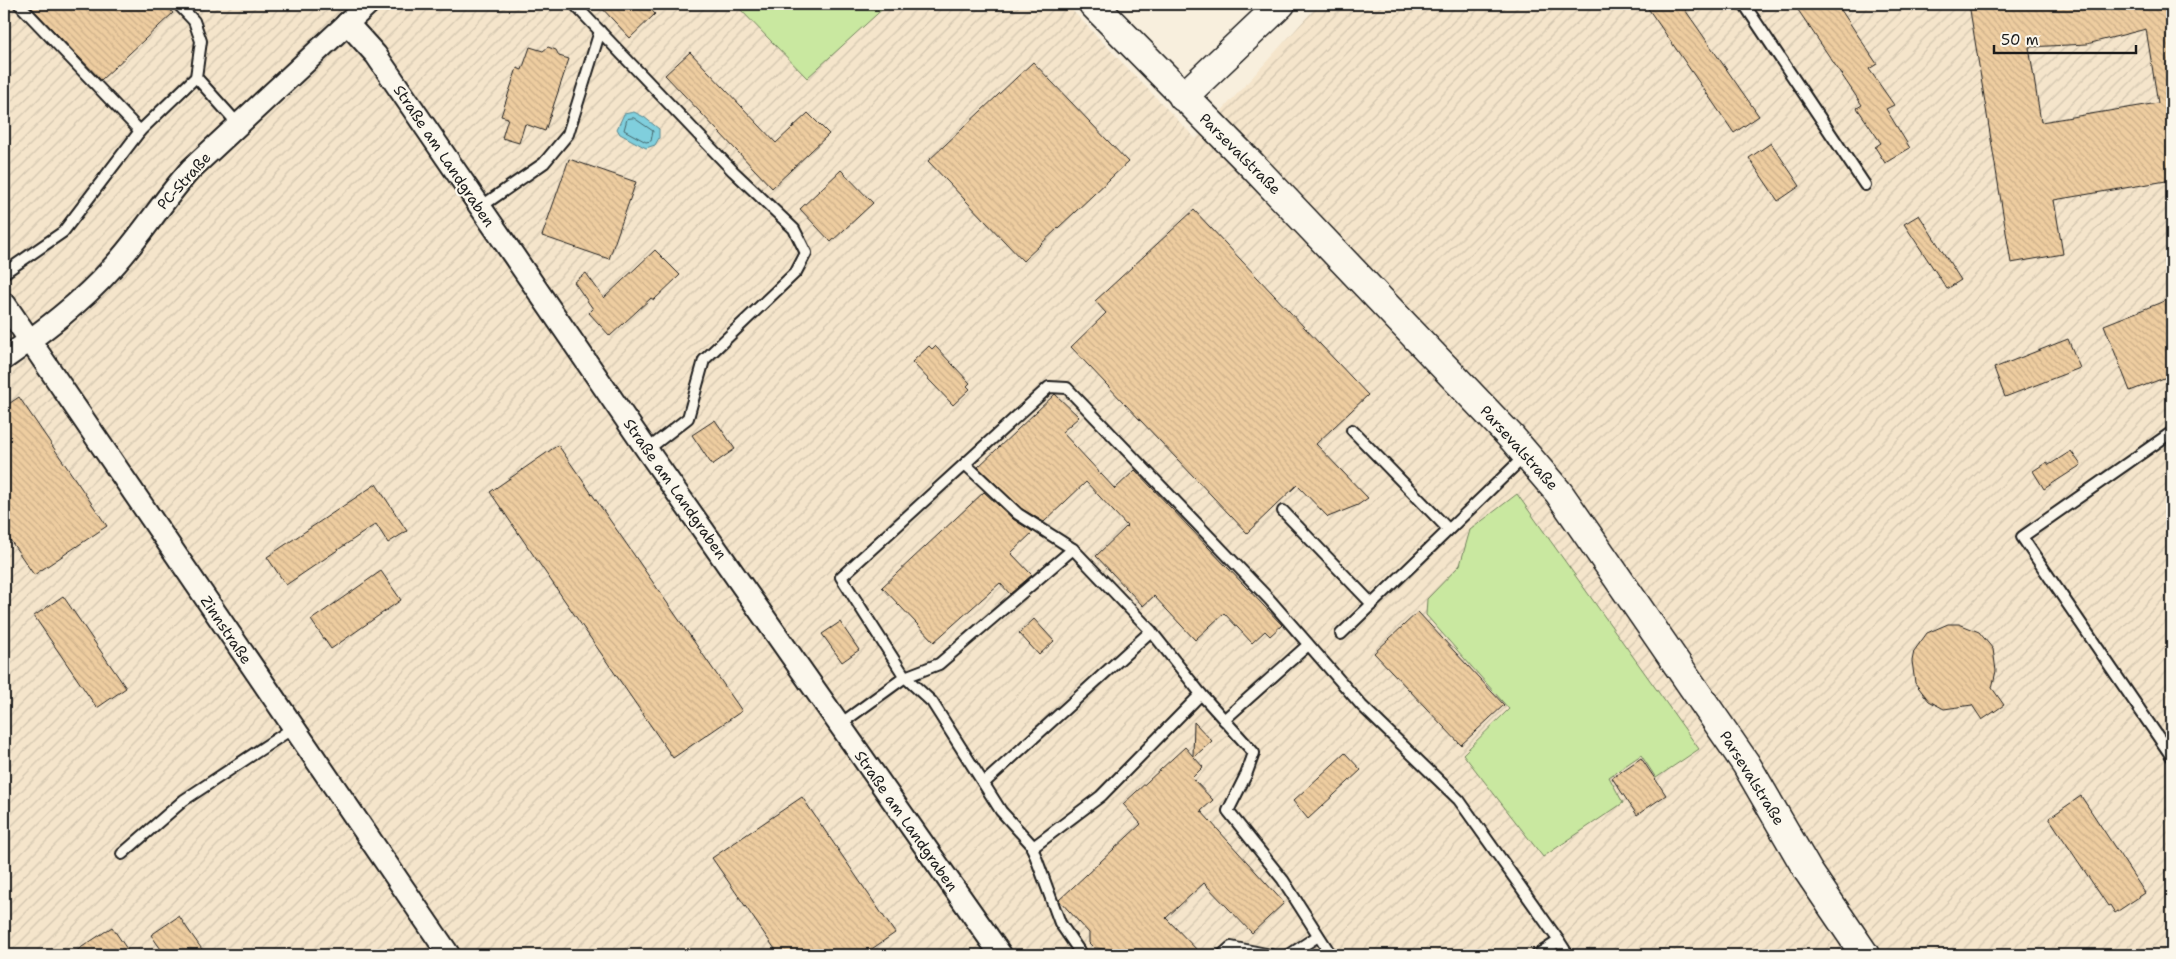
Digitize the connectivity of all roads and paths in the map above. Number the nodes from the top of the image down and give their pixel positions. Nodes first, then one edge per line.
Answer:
1 (19, 4) edge
2 (178, 4) edge
3 (368, 4) edge
4 (574, 4) edge
5 (1092, 4) edge
6 (1282, 4) edge
7 (1744, 4) edge
8 (347, 23) junction
9 (600, 31) junction
10 (196, 78) junction
11 (1183, 98) junction
12 (238, 124) junction
13 (140, 131) junction
14 (1865, 185) dead end
15 (480, 208) junction
16 (4, 273) edge
17 (5, 302) edge
18 (31, 340) junction
19 (4, 359) edge
20 (1352, 430) dead end
21 (2172, 432) edge
22 (647, 450) junction
23 (1527, 454) junction
24 (965, 464) junction
25 (1283, 511) dead end
26 (1448, 529) junction
27 (1073, 549) junction
28 (1372, 604) junction
29 (1150, 631) junction
30 (1342, 634) dead end
31 (1308, 644) junction
32 (905, 677) junction
33 (1201, 694) junction
34 (1224, 720) junction
35 (839, 725) junction
36 (292, 728) junction
37 (2172, 757) edge
38 (984, 783) junction
39 (1032, 848) junction
40 (122, 854) dead end
41 (1318, 936) junction
42 (1559, 941) junction
43 (449, 955) edge
44 (1001, 955) edge
45 (1082, 955) edge
46 (1222, 955) edge
47 (1271, 955) edge
48 (1289, 955) edge
49 (1331, 955) edge
50 (1537, 955) edge
51 (1568, 955) edge
52 (1865, 955) edge

1 - 13 lane
2 - 10 lane
3 - 8 street, PC-Straße
4 - 9 lane
5 - 11 street, Parsevalstraße
6 - 11 street
7 - 14 lane
8 - 12 street, PC-Straße
8 - 15 street, Straße am Landgraben
9 - 15 lane
9 - 22 lane
10 - 12 lane
10 - 13 lane
11 - 23 street, Parsevalstraße
12 - 18 street, PC-Straße
13 - 16 lane
15 - 22 street, Straße am Landgraben
17 - 18 street, Zinnstraße
18 - 19 street, PC-Straße
18 - 36 street, Zinnstraße
20 - 26 lane
21 - 37 lane
22 - 35 street, Straße am Landgraben
23 - 26 lane
23 - 52 street, Parsevalstraße
24 - 27 lane
24 - 31 lane
24 - 32 lane
25 - 28 lane
26 - 28 lane
27 - 29 lane
27 - 32 lane
28 - 30 lane
29 - 33 lane
29 - 38 lane
31 - 34 lane
31 - 42 lane
32 - 35 lane
32 - 38 lane
33 - 34 lane
33 - 39 lane
34 - 41 lane
35 - 44 street, Straße am Landgraben
36 - 40 lane
36 - 43 street, Zinnstraße
38 - 39 lane
39 - 45 lane
41 - 48 lane
41 - 49 lane
42 - 50 lane
42 - 51 lane
46 - 47 lane

